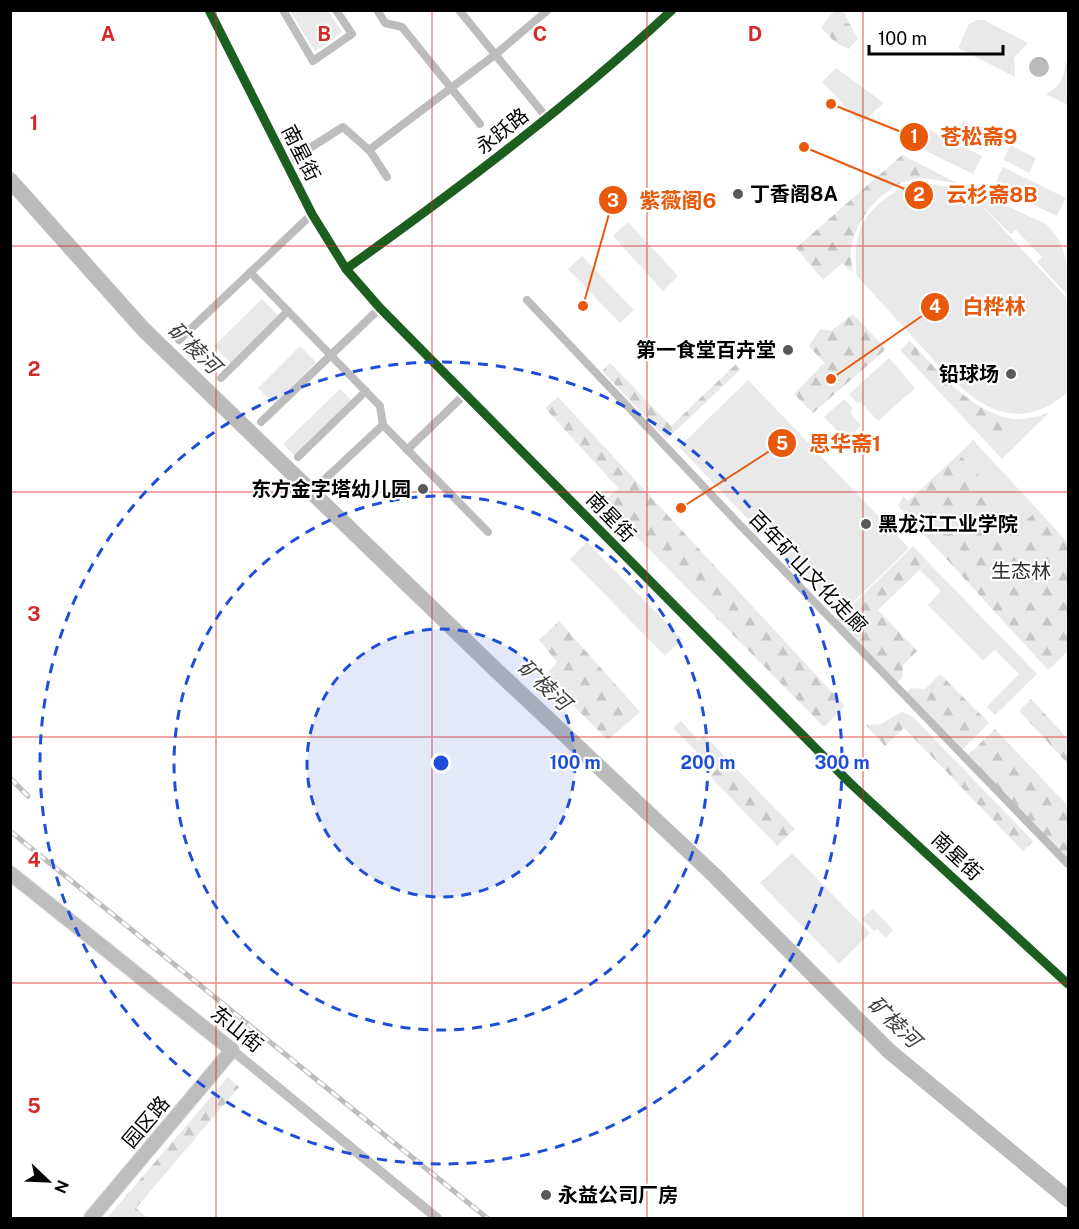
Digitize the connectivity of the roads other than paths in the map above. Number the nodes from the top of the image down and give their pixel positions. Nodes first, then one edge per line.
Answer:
1 (209, 10) edge
2 (283, 10) edge
3 (336, 10) edge
4 (376, 10) edge
5 (459, 10) edge
6 (548, 10) edge
7 (672, 10) edge
8 (495, 54) junction
9 (451, 89) junction
10 (548, 118) junction
11 (480, 124) dead end
12 (369, 150) junction
13 (286, 163) junction
14 (387, 177) dead end
15 (312, 214) junction
16 (346, 269) junction
17 (250, 272) junction
18 (527, 300) dead end
19 (380, 308) junction
20 (288, 311) junction
21 (179, 340) dead end
22 (331, 355) junction
23 (221, 378) dead end
24 (366, 391) junction
25 (465, 394) junction
26 (261, 422) dead end
27 (383, 425) junction
28 (407, 450) junction
29 (298, 457) dead end
30 (324, 480) dead end
31 (488, 532) dead end
32 (1068, 864) edge
33 (10, 873) edge
34 (1068, 984) edge
35 (231, 1050) junction
36 (91, 1218) edge
37 (437, 1218) edge

1 - 13 street, 南星街
2 - 3 street
4 - 9 street
5 - 8 street
6 - 8 street
7 - 10 street, 永跃路
8 - 9 street
8 - 10 street
9 - 11 street
9 - 12 street
10 - 16 street, 永跃路
12 - 13 street
12 - 14 street
13 - 15 street, 南星街
15 - 16 street, 南星街
15 - 17 street
16 - 19 street, 南星街
17 - 20 street
17 - 21 street
18 - 32 street, 百年矿山文化走廊
19 - 22 street
19 - 25 street, 南星街
20 - 22 street
20 - 23 street
22 - 24 street
22 - 26 street
24 - 27 street
24 - 29 street
25 - 28 street
25 - 34 street, 南星街
27 - 28 street
27 - 30 street
28 - 31 street
33 - 35 highway, 东山街
35 - 36 highway, 园区路
35 - 37 street, 东山街

